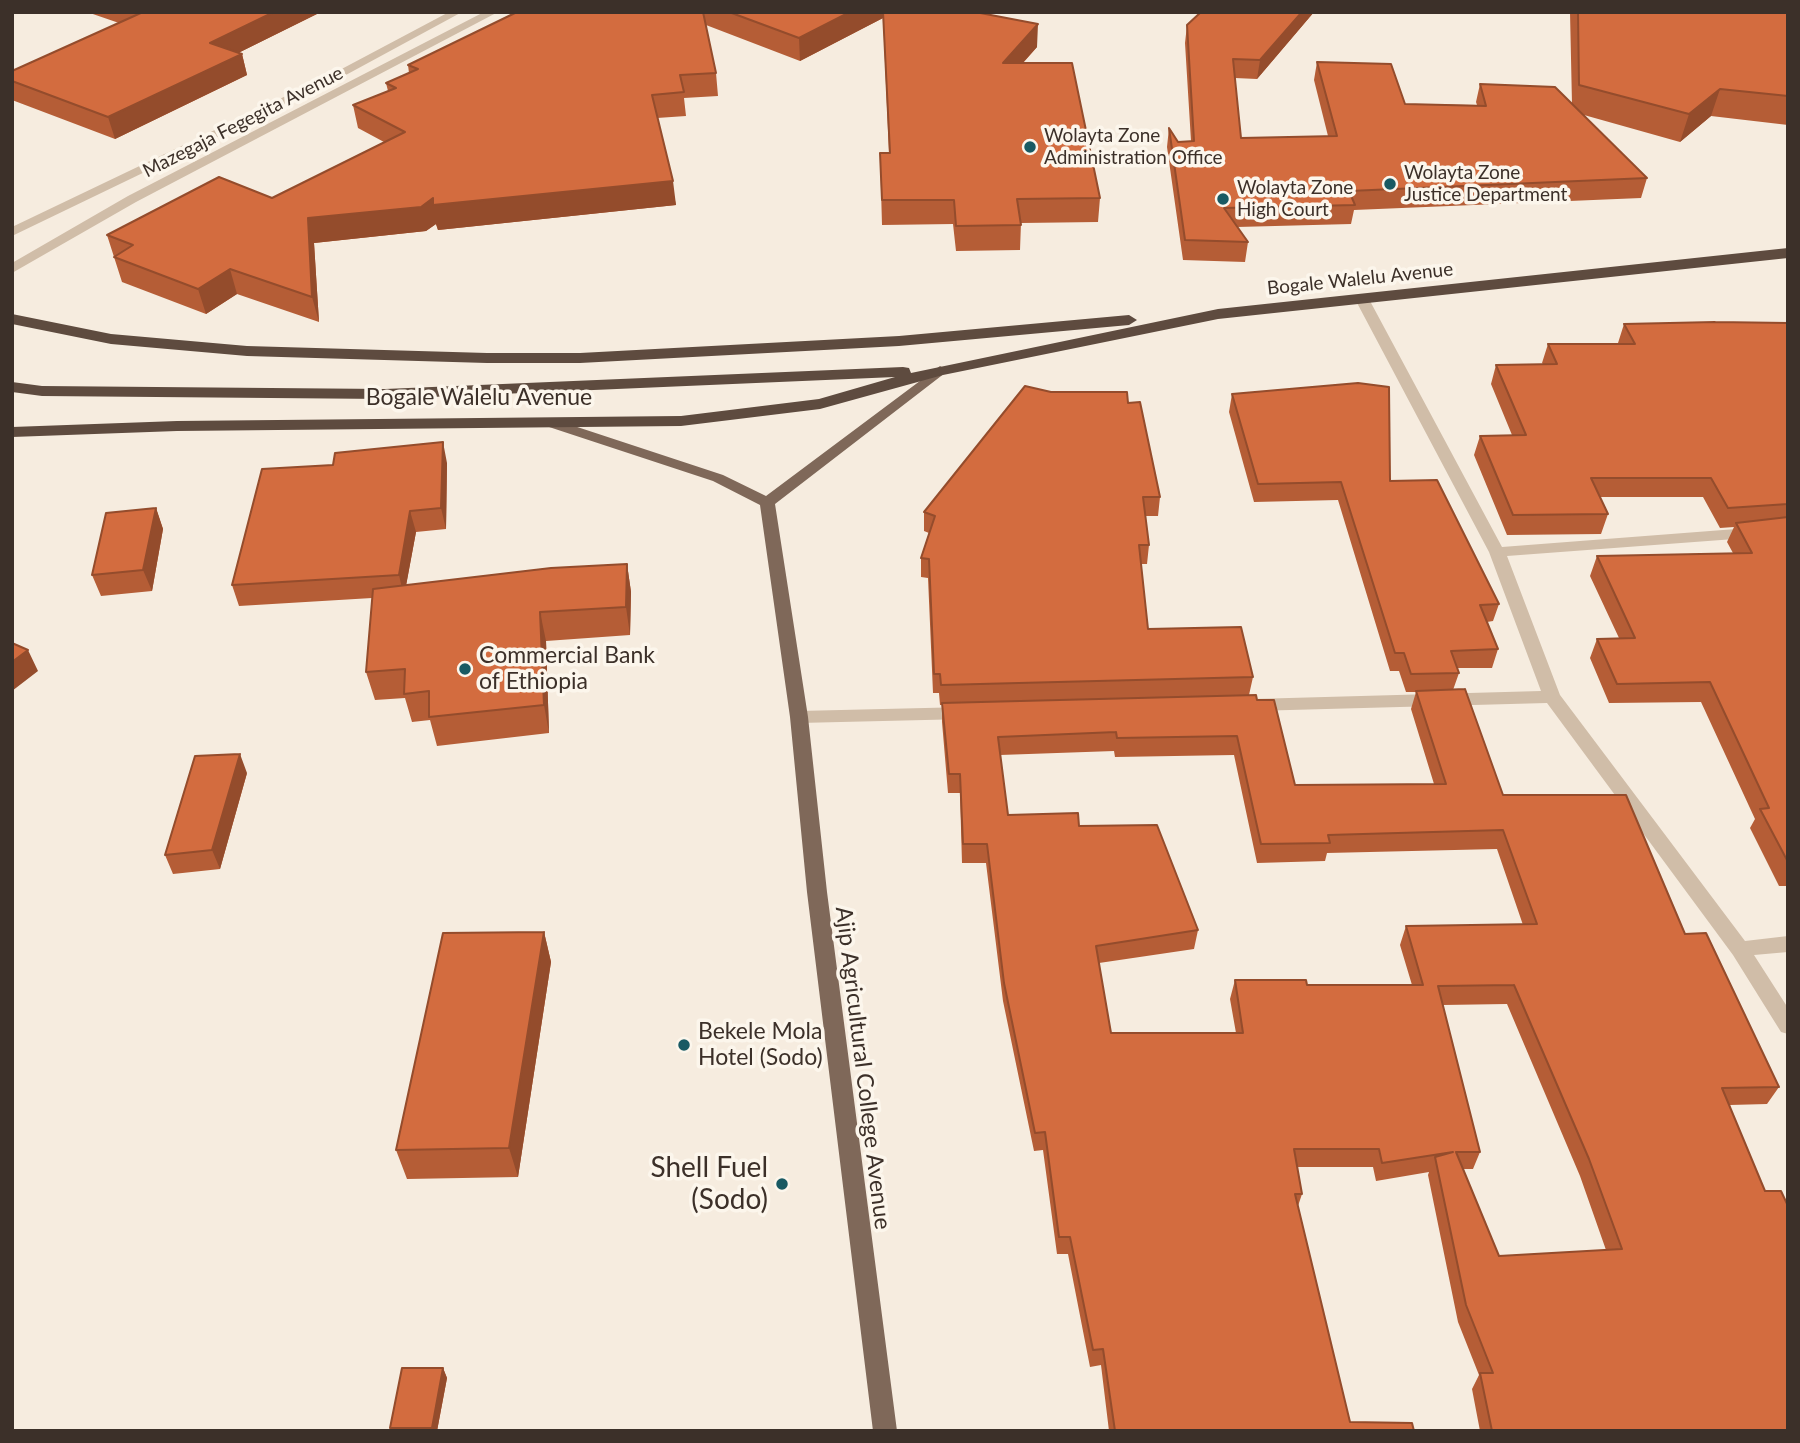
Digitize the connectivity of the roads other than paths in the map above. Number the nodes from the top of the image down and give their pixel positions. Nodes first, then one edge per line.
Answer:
1 (457, 12) edge
2 (493, 12) edge
3 (12, 232) edge
4 (1788, 253) edge
5 (12, 269) edge
6 (1363, 301) junction
7 (1218, 314) junction
8 (12, 319) edge
9 (940, 370) junction
10 (12, 387) edge
11 (548, 422) junction
12 (12, 432) edge
13 (767, 503) junction
14 (1788, 530) edge
15 (1497, 552) junction
16 (1552, 697) junction
17 (1231, 706) edge
18 (980, 712) edge
19 (799, 717) junction
20 (1788, 944) edge
21 (1740, 949) junction
22 (1788, 1026) edge
23 (885, 1431) edge

1 - 3 street, Mazegaja Fegegita Avenue
2 - 5 street, Mazegaja Fegegita Avenue
4 - 6 highway, Bogale Walelu Avenue
6 - 7 highway, Bogale Walelu Avenue
6 - 15 street
7 - 8 highway
7 - 9 highway, Bogale Walelu Avenue
9 - 10 highway, Bogale Walelu Avenue
9 - 11 highway, Bogale Walelu Avenue
9 - 13 main road
11 - 12 highway, Bogale Walelu Avenue
11 - 13 main road
13 - 19 main road, Ajip Agricultural College Avenue
14 - 15 street
15 - 16 street
16 - 17 street
16 - 21 street
18 - 19 street
19 - 23 main road, Ajip Agricultural College Avenue
20 - 21 street
21 - 22 street

